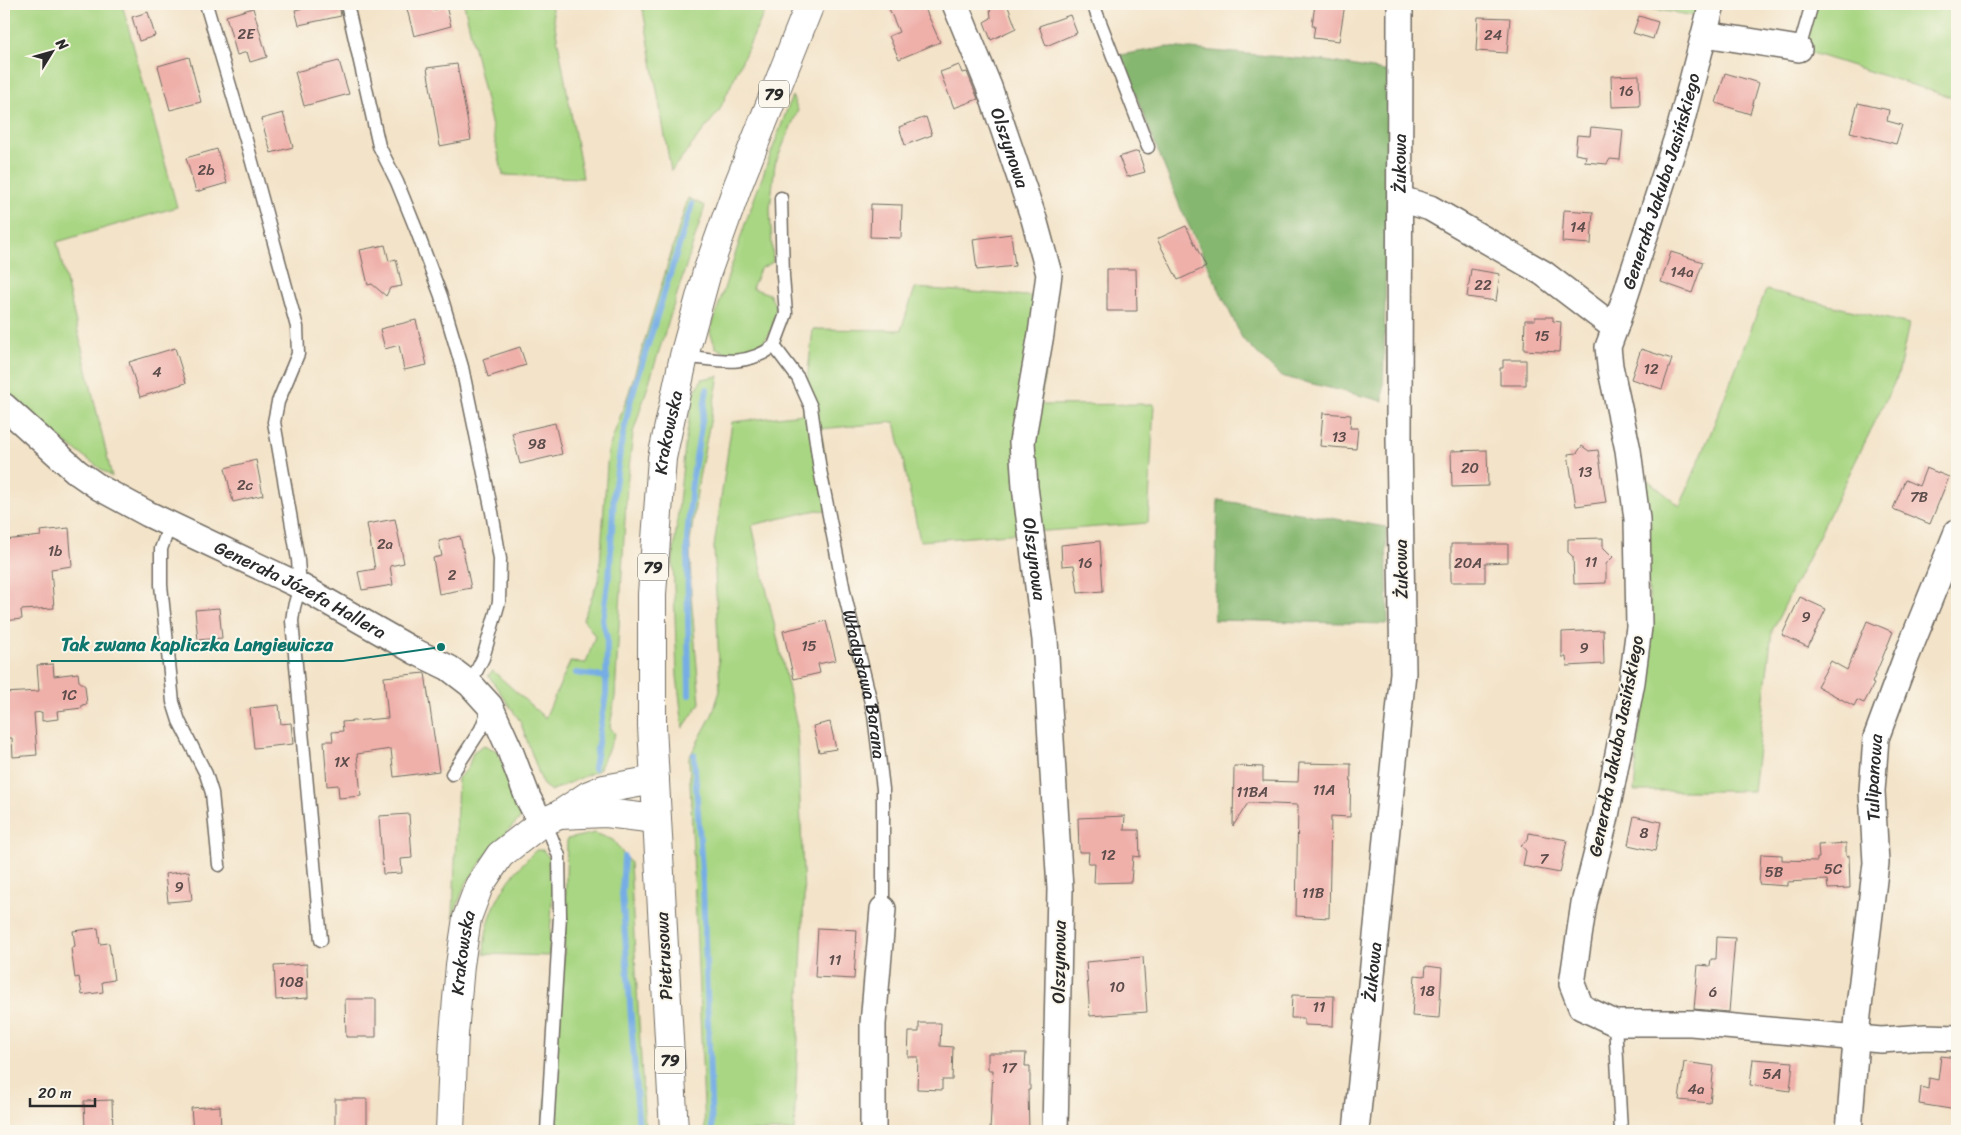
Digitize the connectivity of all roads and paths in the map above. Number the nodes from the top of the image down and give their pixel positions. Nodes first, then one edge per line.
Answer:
1 (206, 4) edge
2 (347, 4) edge
3 (810, 4) edge
4 (955, 4) edge
5 (1093, 4) edge
6 (1400, 4) edge
7 (1712, 4) edge
8 (1812, 4) edge
9 (1705, 34) junction
10 (1799, 49) joint
11 (1148, 147) dead end
12 (781, 198) dead end
13 (1401, 199) junction
14 (1615, 328) junction
15 (774, 346) junction
16 (684, 356) junction
17 (4, 406) edge
18 (170, 524) junction
19 (1957, 532) edge
20 (300, 586) junction
21 (470, 684) junction
22 (490, 706) junction
23 (452, 774) dead end
24 (655, 780) junction
25 (550, 819) junction
26 (656, 819) junction
27 (219, 865) dead end
28 (883, 909) joint
29 (322, 940) dead end
30 (1614, 1023) junction
31 (1857, 1037) junction
32 (1957, 1038) edge
33 (450, 1131) edge
34 (546, 1131) edge
35 (674, 1131) edge
36 (873, 1131) edge
37 (1055, 1131) edge
38 (1356, 1131) edge
39 (1622, 1131) edge
40 (1849, 1131) edge

1 - 20 lane
2 - 21 lane
3 - 16 main road, Krakowska / 79
4 - 37 street, Olszynowa
5 - 11 lane
6 - 13 street, Żukowa
7 - 9 street, Generała Jakuba Jasińskiego
8 - 10 lane
9 - 10 street
9 - 14 street, Generała Jakuba Jasińskiego
12 - 15 lane
13 - 14 street
13 - 38 street, Żukowa
14 - 30 street, Generała Jakuba Jasińskiego
15 - 16 lane
15 - 28 lane, Władysława Barana
16 - 24 main road, Krakowska / 79
17 - 18 street, Generała Józefa Hallera
18 - 20 street, Generała Józefa Hallera
18 - 27 lane
19 - 31 street, Tulipanowa
20 - 21 street, Generała Józefa Hallera
20 - 29 lane
21 - 22 street, Generała Józefa Hallera
22 - 23 lane
22 - 25 street, Generała Józefa Hallera
24 - 25 main road, Krakowska
24 - 26 main road, Pietrusowa / 79
25 - 26 main road
25 - 33 main road, Krakowska
25 - 34 lane
26 - 35 main road, Pietrusowa / 79
28 - 36 street, Władysława Barana
30 - 31 street, Generała Jakuba Jasińskiego
30 - 39 lane
31 - 32 street
31 - 40 street, Tulipanowa

